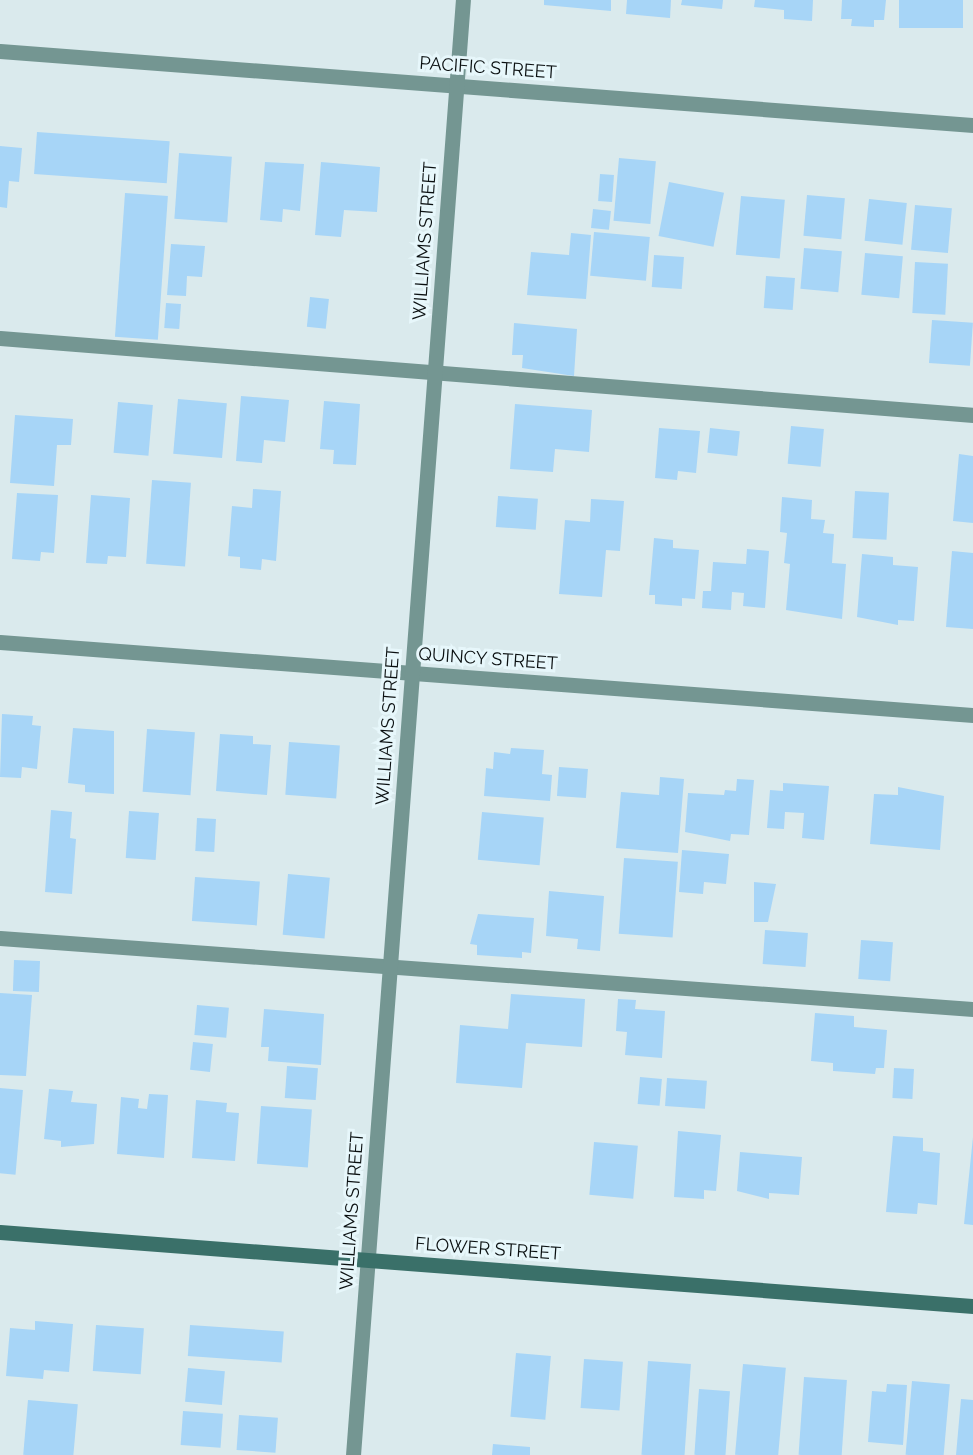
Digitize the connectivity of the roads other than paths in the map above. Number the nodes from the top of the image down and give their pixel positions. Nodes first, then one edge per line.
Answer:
1 (462, 0) edge
2 (0, 51) edge
3 (456, 86) junction
4 (973, 124) edge
5 (0, 338) edge
6 (435, 372) junction
7 (973, 414) edge
8 (0, 642) edge
9 (412, 673) junction
10 (973, 715) edge
11 (0, 938) edge
12 (390, 966) junction
13 (973, 1009) edge
14 (0, 1232) edge
15 (368, 1260) junction
16 (973, 1306) edge
17 (353, 1455) edge

1 - 3 street, WILLIAMS STREET
2 - 3 street, PACIFIC STREET
3 - 4 street, PACIFIC STREET
3 - 6 street, WILLIAMS STREET
5 - 6 street
6 - 7 street
6 - 9 street, WILLIAMS STREET
8 - 9 street, QUINCY STREET
9 - 10 street, QUINCY STREET
9 - 12 street, WILLIAMS STREET
11 - 12 street
12 - 13 street
12 - 15 street, WILLIAMS STREET
14 - 15 street, FLOWER STREET
15 - 16 street, FLOWER STREET
15 - 17 street, WILLIAMS STREET

